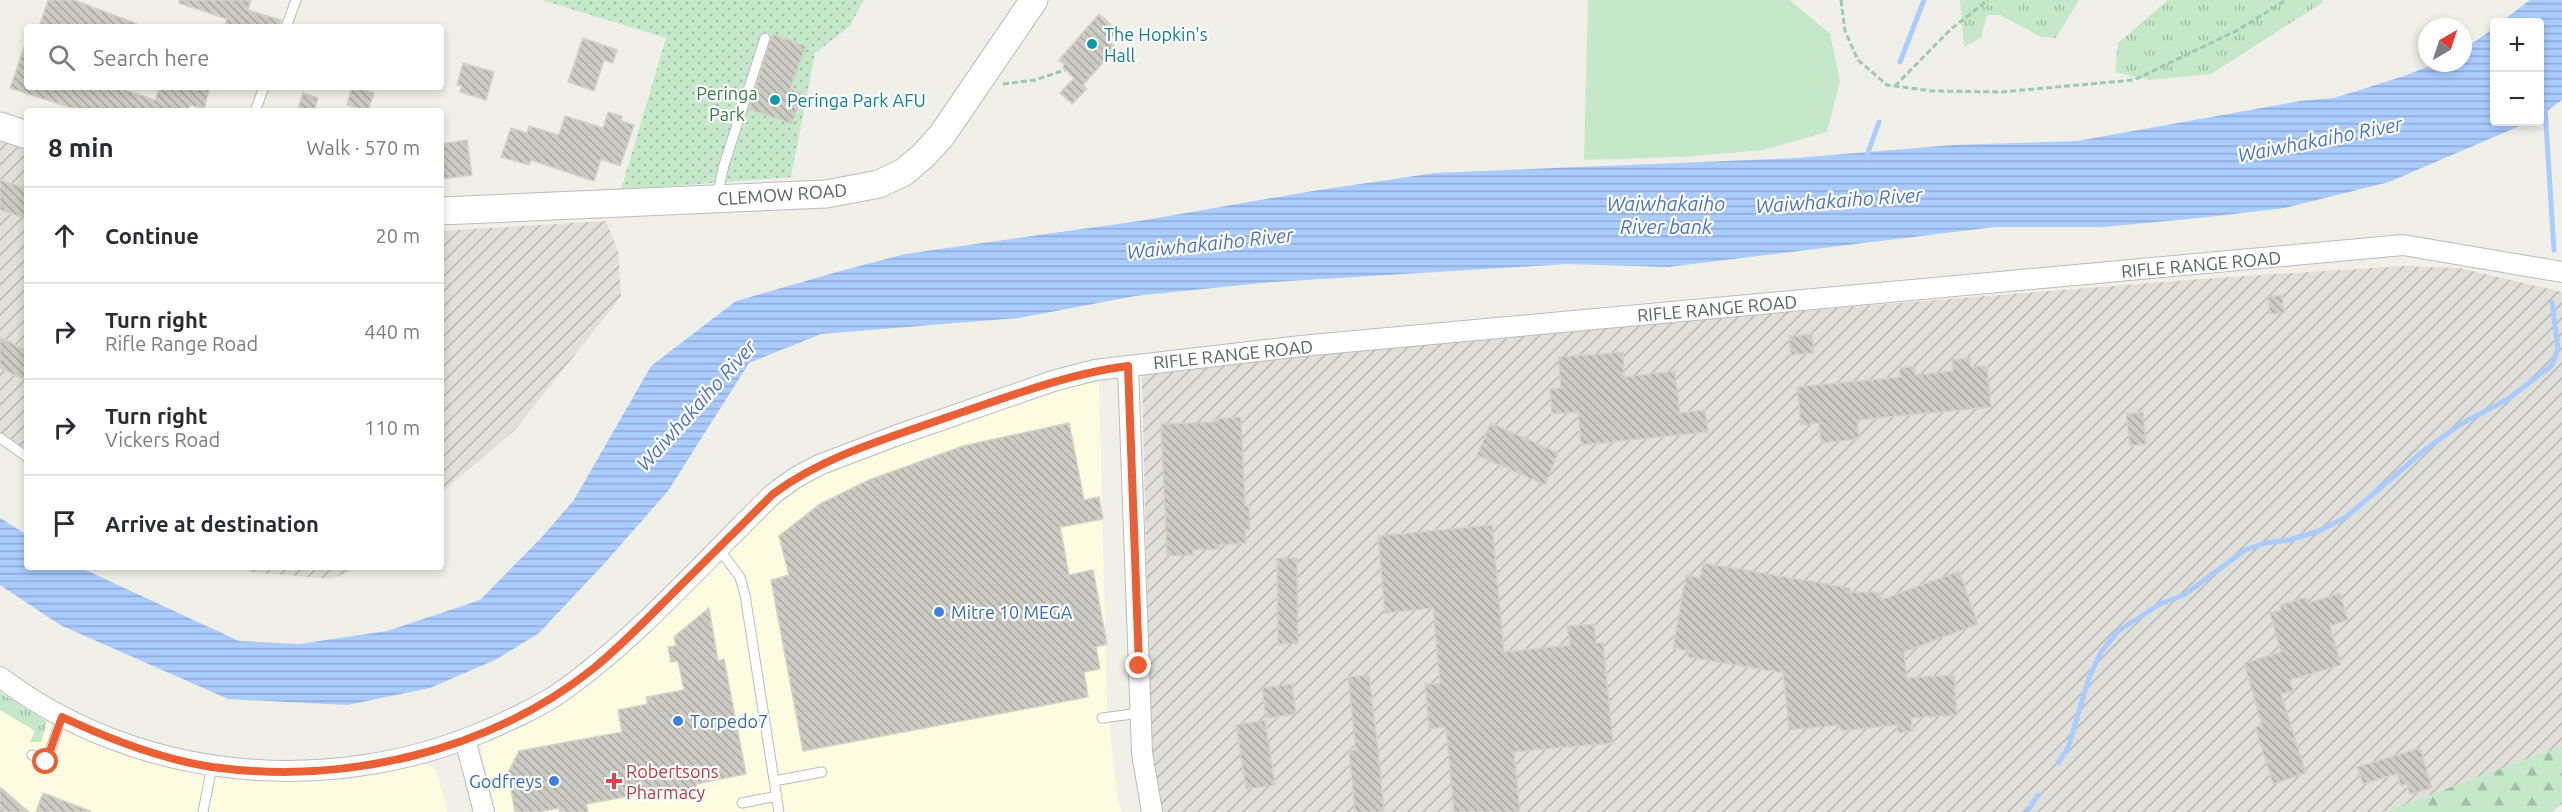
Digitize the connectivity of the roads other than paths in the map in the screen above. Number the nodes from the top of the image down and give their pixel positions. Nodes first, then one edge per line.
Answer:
1 (296, 0) edge
2 (1034, 0) edge
3 (287, 24) edge
4 (765, 38) dead end
5 (263, 90) edge
6 (256, 108) edge
7 (0, 126) edge
8 (24, 134) edge
9 (717, 199) junction
10 (444, 212) edge
11 (2562, 272) edge
12 (1128, 366) junction
13 (0, 438) edge
14 (24, 455) edge
15 (718, 548) junction
16 (0, 677) edge
17 (1140, 713) junction
18 (62, 717) junction
19 (1102, 718) dead end
20 (465, 740) junction
21 (32, 755) dead end
22 (212, 766) junction
23 (822, 772) dead end
24 (774, 781) junction
25 (777, 796) junction
26 (742, 802) dead end
27 (203, 812) edge
28 (484, 812) edge
29 (779, 812) edge
30 (1152, 812) edge

1 - 3 lane
2 - 9 street, CLEMOW ROAD
4 - 9 lane
5 - 6 lane
7 - 8 street
9 - 10 street, CLEMOW ROAD
11 - 12 street, RIFLE RANGE ROAD
12 - 15 street, RIFLE RANGE ROAD
12 - 17 street
13 - 14 lane
15 - 20 street, RIFLE RANGE ROAD
15 - 24 lane
16 - 18 street, RIFLE RANGE ROAD
17 - 19 lane
17 - 30 street
18 - 21 lane
18 - 22 street, RIFLE RANGE ROAD
20 - 22 street, RIFLE RANGE ROAD
20 - 28 street
22 - 27 lane
23 - 24 lane
24 - 25 lane
25 - 26 lane
25 - 29 lane

